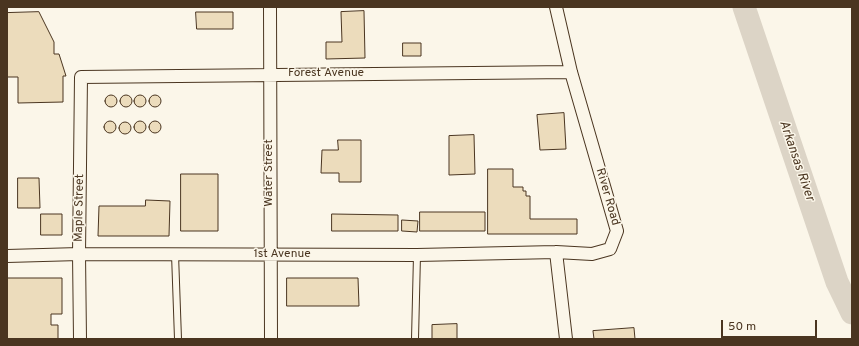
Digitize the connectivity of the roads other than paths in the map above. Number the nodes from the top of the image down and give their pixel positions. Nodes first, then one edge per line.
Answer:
1 (270, 7) edge
2 (556, 7) edge
3 (571, 72) junction
4 (270, 74) junction
5 (81, 77) joint
6 (556, 252) junction
7 (80, 254) junction
8 (175, 254) junction
9 (271, 255) junction
10 (417, 255) junction
11 (7, 256) edge
12 (80, 339) edge
13 (178, 339) edge
14 (271, 339) edge
15 (415, 339) edge
16 (566, 339) edge

1 - 4 street, Water Street
2 - 3 street, River Road
3 - 4 street, Forest Avenue
3 - 6 street, River Road
4 - 5 street, Forest Avenue
4 - 9 street, Water Street
5 - 7 street, Maple Street
6 - 10 street, 1st Avenue
6 - 16 street
7 - 8 street, 1st Avenue
7 - 11 street, 1st Avenue
7 - 12 street, Maple Street
8 - 9 street, 1st Avenue
8 - 13 lane
9 - 10 street, 1st Avenue
9 - 14 street, Water Street
10 - 15 lane

